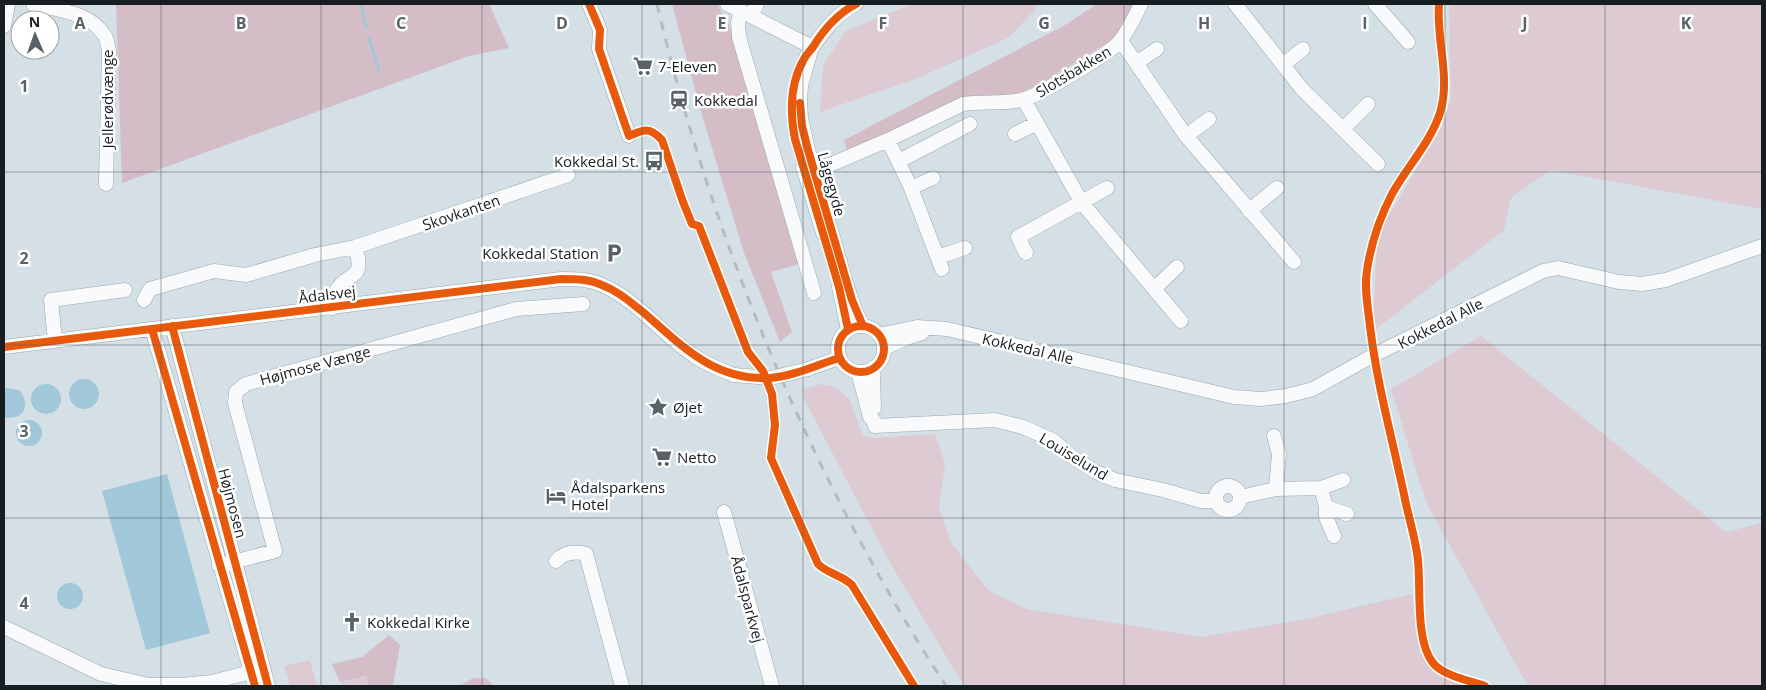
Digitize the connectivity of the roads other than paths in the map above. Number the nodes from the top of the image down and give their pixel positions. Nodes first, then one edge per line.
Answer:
1 (8, 4) edge
2 (33, 4) edge
3 (589, 4) edge
4 (727, 4) edge
5 (856, 4) edge
6 (1141, 4) edge
7 (1235, 4) edge
8 (1375, 4) edge
9 (750, 11) edge
10 (4, 26) edge
11 (1120, 41) junction
12 (1408, 42) dead end
13 (812, 47) junction
14 (1157, 49) dead end
15 (1304, 49) dead end
16 (1136, 63) junction
17 (1283, 65) junction
18 (1024, 100) junction
19 (1368, 104) dead end
20 (1209, 120) dead end
21 (1037, 123) junction
22 (970, 124) dead end
23 (1344, 129) junction
24 (1015, 134) dead end
25 (629, 136) dead end
26 (1186, 136) junction
27 (888, 140) junction
28 (899, 161) junction
29 (1378, 164) dead end
30 (810, 173) junction
31 (568, 176) dead end
32 (933, 178) dead end
33 (106, 184) dead end
34 (911, 188) junction
35 (1107, 188) dead end
36 (1277, 188) dead end
37 (1082, 203) junction
38 (1249, 211) junction
39 (1762, 246) edge
40 (355, 248) junction
41 (965, 248) dead end
42 (1026, 253) dead end
43 (1294, 262) dead end
44 (1177, 267) dead end
45 (1154, 289) junction
46 (124, 290) dead end
47 (814, 293) dead end
48 (144, 300) dead end
49 (583, 304) dead end
50 (332, 308) junction
51 (1181, 321) dead end
52 (172, 326) junction
53 (863, 326) junction
54 (152, 328) junction
55 (848, 329) junction
56 (55, 341) junction
57 (881, 342) junction
58 (4, 347) edge
59 (839, 358) junction
60 (874, 367) junction
61 (858, 372) junction
62 (875, 422) junction
63 (1274, 436) dead end
64 (1343, 480) dead end
65 (1321, 488) junction
66 (1276, 489) junction
67 (1326, 507) junction
68 (724, 512) dead end
69 (1347, 514) dead end
70 (1334, 536) dead end
71 (556, 561) dead end
72 (234, 562) junction
73 (219, 566) junction
74 (5, 631) edge
75 (257, 670) junction
76 (149, 686) edge
77 (255, 686) edge
78 (268, 686) edge
79 (622, 686) edge
80 (772, 686) edge

1 - 10 street
2 - 33 street, Jellerødvænge
3 - 25 street
4 - 9 street
5 - 13 street, Lågegyde
6 - 11 street, Slotsbakken
7 - 17 street
8 - 12 street
9 - 13 street
9 - 47 street
11 - 16 street, Slotsbakken
11 - 18 street, Slotsbakken
13 - 30 street, Lågegyde
13 - 30 street, Lågegyde
14 - 16 street
15 - 17 street
16 - 26 street, Slotsbakken
17 - 23 street
18 - 21 street, Slotsbakken
18 - 27 street, Slotsbakken
19 - 23 street
20 - 26 street
21 - 24 street
21 - 37 street, Slotsbakken
22 - 28 street
23 - 29 street
26 - 38 street, Slotsbakken
27 - 28 street
27 - 30 street, Slotsbakken
28 - 34 street
30 - 53 street, Lågegyde
30 - 55 street, Lågegyde
31 - 40 street, Skovkanten
32 - 34 street
34 - 41 street
35 - 37 street
36 - 38 street
37 - 42 street
37 - 45 street, Slotsbakken
38 - 43 street, Slotsbakken
39 - 57 street, Kokkedal Alle
40 - 48 street, Skovkanten
40 - 50 street
44 - 45 street
45 - 51 street, Slotsbakken
46 - 56 street
49 - 72 street, Højmose Vænge
50 - 52 street, Ådalsvej
50 - 59 street, Ådalsvej, bridge
52 - 54 street, Ådalsvej
52 - 72 street, Højmosen
53 - 55 street
53 - 57 street
54 - 56 street, Ådalsvej
54 - 73 street, Højmosen
55 - 59 street
56 - 58 street, Ådalsvej
57 - 60 street
59 - 61 street
60 - 61 street
60 - 62 street
61 - 62 street
62 - 66 street, Louiselund
63 - 66 street
64 - 65 street
65 - 66 street
65 - 67 street
67 - 69 street
67 - 70 street
68 - 80 street, Ådalsparkvej
71 - 79 street
72 - 73 street, Højmose Vænge
72 - 75 street, Højmosen
73 - 75 street, Højmosen
74 - 76 street
75 - 76 street
75 - 77 street, Højmosen
75 - 78 street, Højmosen

